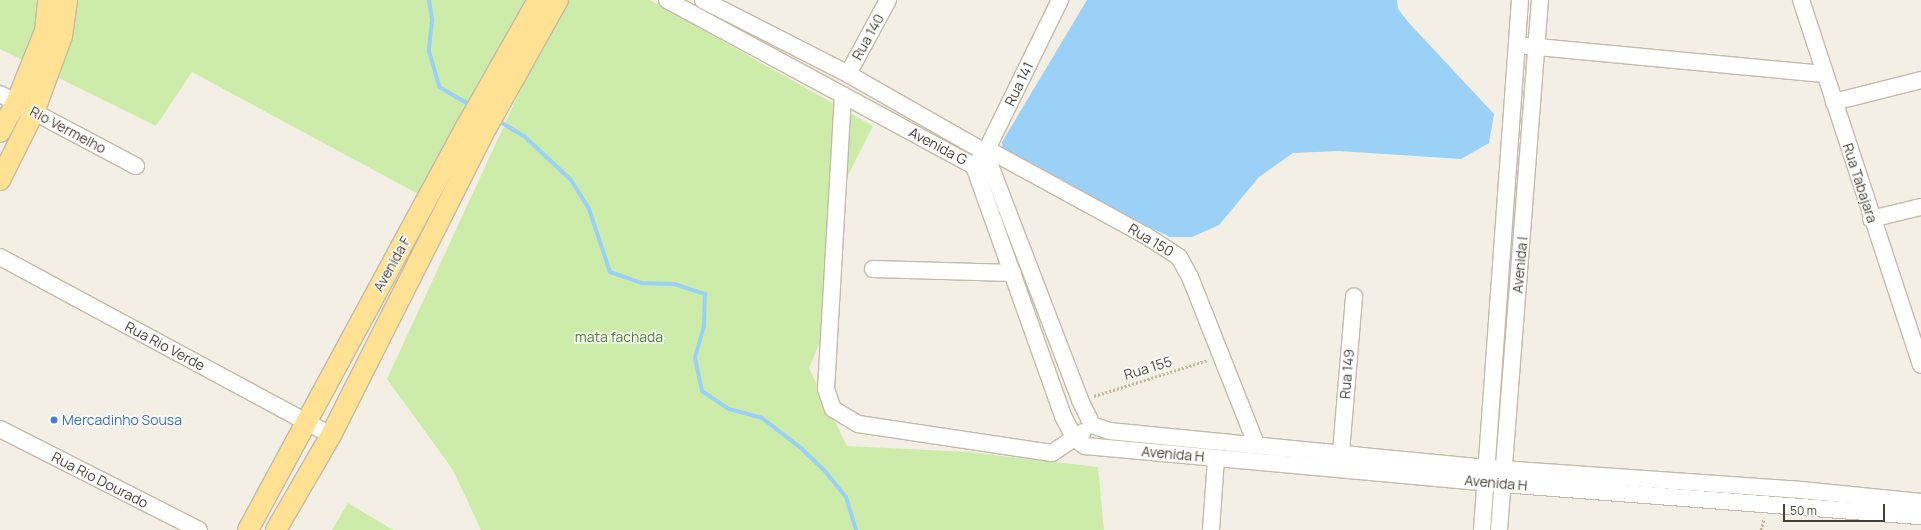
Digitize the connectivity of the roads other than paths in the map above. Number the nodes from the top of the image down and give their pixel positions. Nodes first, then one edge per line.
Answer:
1 (48, 0) edge
2 (67, 0) edge
3 (538, 0) edge
4 (558, 0) edge
5 (667, 0) edge
6 (703, 0) edge
7 (888, 0) edge
8 (1060, 0) edge
9 (1520, 0) edge
10 (1540, 0) edge
11 (1801, 0) edge
12 (724, 5) edge
13 (1517, 45) junction
14 (1537, 48) junction
15 (848, 74) junction
16 (1824, 74) junction
17 (1921, 80) edge
18 (843, 95) junction
19 (8, 99) edge
20 (1834, 102) junction
21 (34, 112) junction
22 (475, 131) junction
23 (0, 132) edge
24 (986, 151) junction
25 (136, 166) dead end
26 (974, 166) junction
27 (0, 180) edge
28 (1921, 207) edge
29 (1871, 220) junction
30 (0, 257) edge
31 (873, 269) dead end
32 (1013, 273) junction
33 (1354, 297) dead end
34 (1916, 334) edge
35 (1921, 365) edge
36 (306, 421) junction
37 (1092, 425) junction
38 (0, 429) edge
39 (331, 434) junction
40 (1074, 438) junction
41 (1256, 444) junction
42 (1341, 452) junction
43 (1216, 458) junction
44 (1487, 475) junction
45 (1503, 477) junction
46 (1921, 502) edge
47 (1921, 516) edge
48 (199, 530) edge
49 (248, 530) edge
50 (276, 530) edge
51 (1212, 530) edge
52 (1482, 530) edge
53 (1499, 530) edge

1 - 19 main road
2 - 21 main road
3 - 22 main road, Avenida F
4 - 22 main road, Avenida F
5 - 18 street, Avenida G
6 - 12 street, Avenida G
7 - 15 street, Rua 140
8 - 24 street, Rua 141
9 - 13 street, Avenida I
10 - 14 street, Avenida I
11 - 16 street, Rua Tabajara
12 - 15 street, Avenida G
13 - 14 street
13 - 44 street, Avenida I
14 - 16 street
14 - 45 street, Avenida I
15 - 24 street, Avenida G
16 - 20 street, Rua Tabajara
17 - 20 street
18 - 26 street, Avenida G
18 - 40 street
19 - 21 street, Rio Vermelho
19 - 23 main road
20 - 29 street, Rua Tabajara
21 - 25 street, Rio Vermelho
21 - 27 main road
22 - 36 main road, Avenida F
22 - 39 main road, Avenida F
24 - 26 street, Rua 141
24 - 37 street, Avenida G
24 - 41 street, Rua 150
26 - 32 street, Avenida G
28 - 29 street
29 - 34 street, Rua Tabajara
30 - 36 street, Rua Rio Verde
31 - 32 street
32 - 40 street, Avenida G
33 - 42 street, Rua 149
34 - 35 street, Rua Tabajara
36 - 39 street, Rua Rio Verde
36 - 49 main road, Avenida F
37 - 40 street
37 - 41 street, Avenida H
38 - 48 street, Rua Rio Dourado
39 - 50 main road, Avenida F
40 - 43 street, Avenida H
41 - 42 street, Avenida H
42 - 44 street, Avenida H
43 - 44 street, Avenida H
43 - 51 street
44 - 45 street, Avenida H
44 - 52 street, Avenida I
45 - 46 street, Avenida H
45 - 47 street, Avenida H
45 - 53 street, Avenida I

